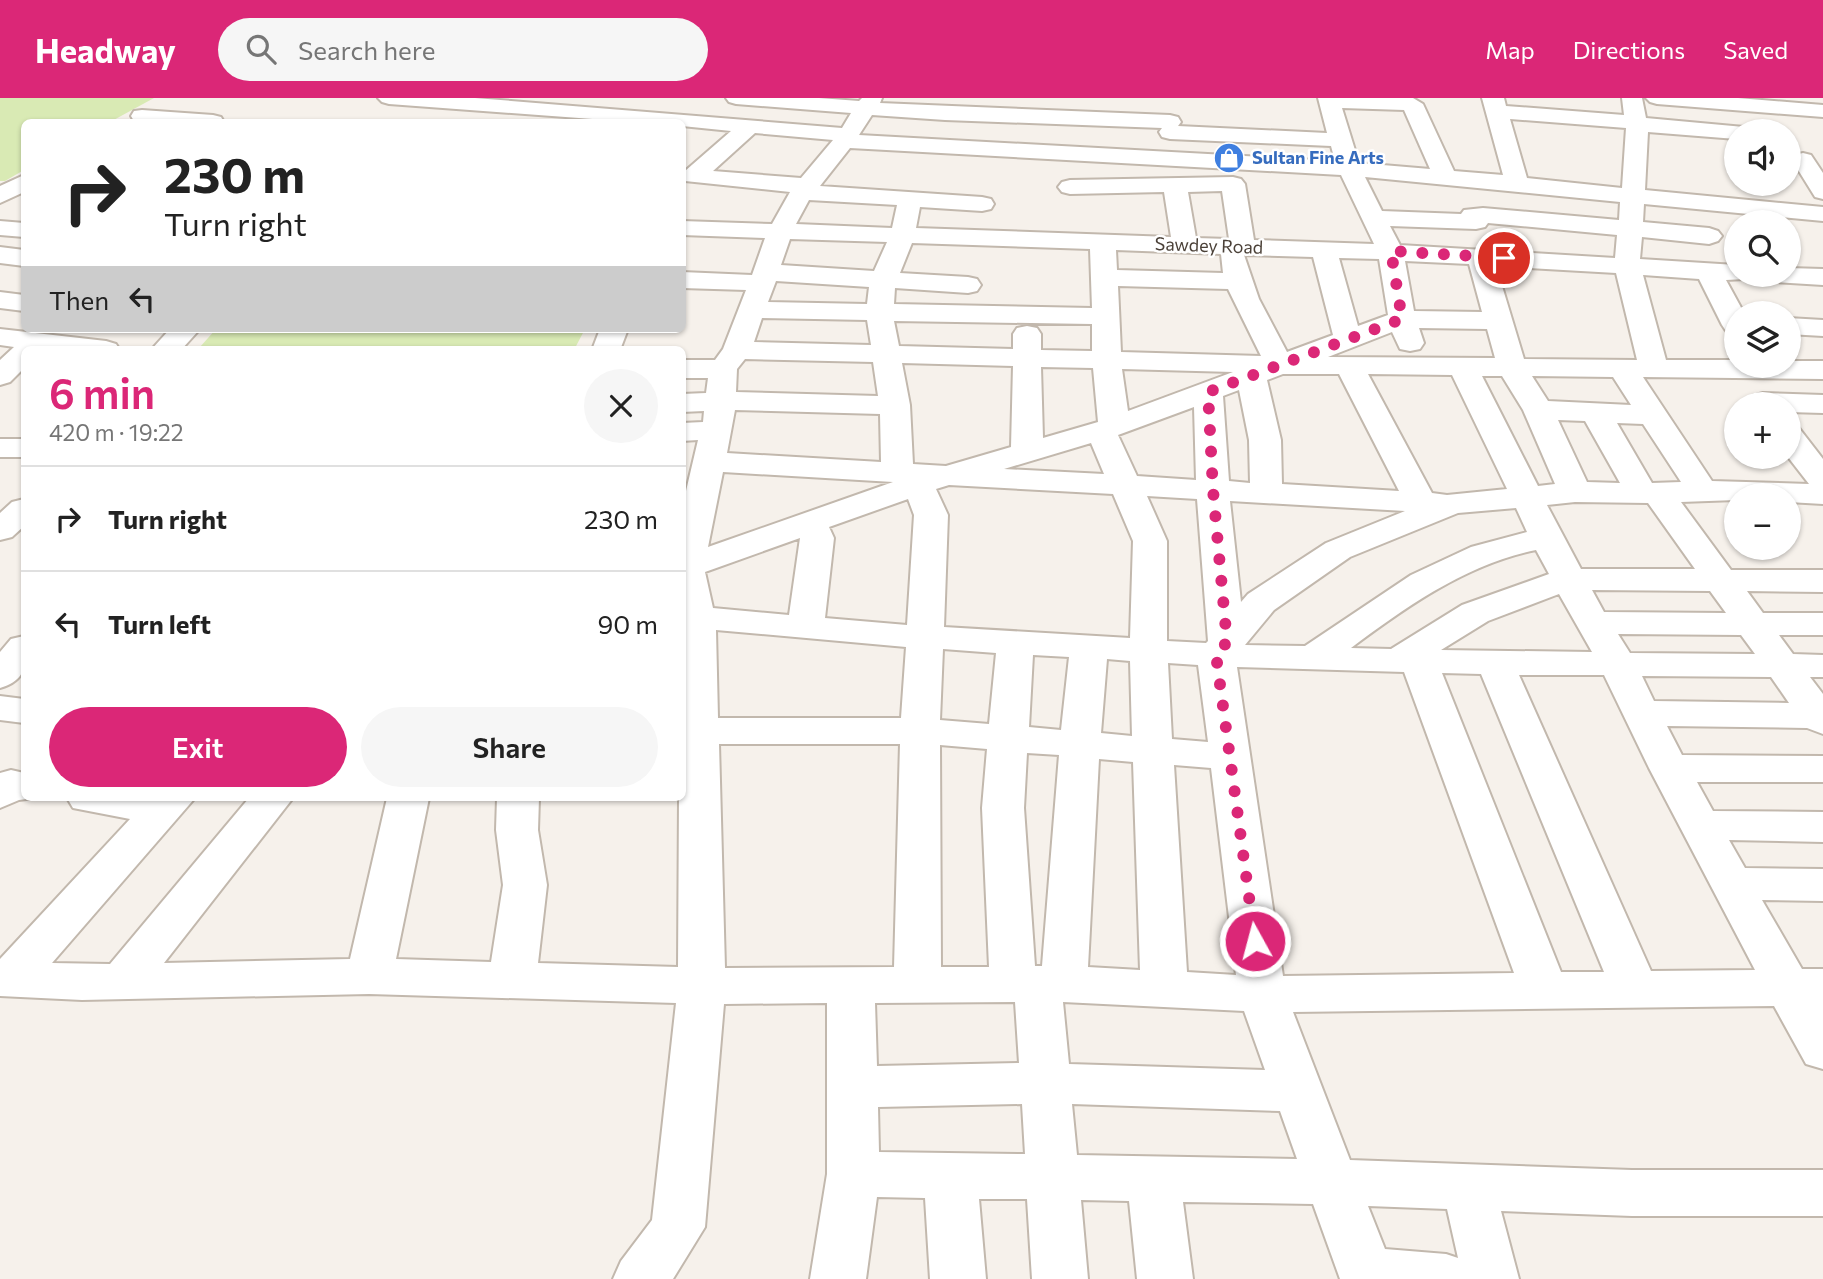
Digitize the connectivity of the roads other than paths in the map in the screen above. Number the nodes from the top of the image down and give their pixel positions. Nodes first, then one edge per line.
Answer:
1 (174, 98) edge
2 (389, 98) edge
3 (707, 98) edge
4 (734, 98) edge
5 (1170, 98) edge
6 (1632, 98) edge
7 (1657, 98) edge
8 (1328, 99) edge
9 (803, 101) edge
10 (869, 103) edge
11 (527, 104) edge
12 (1496, 105) edge
13 (950, 106) edge
14 (492, 107) junction
15 (1073, 108) edge
16 (1823, 111) edge
17 (136, 119) edge
18 (476, 119) edge
19 (603, 119) edge
20 (681, 119) edge
21 (686, 121) edge
22 (750, 126) junction
23 (1170, 127) junction
24 (1636, 128) junction
25 (1724, 132) edge
26 (846, 138) junction
27 (1340, 140) junction
28 (1724, 150) edge
29 (1804, 152) edge
30 (1064, 155) junction
31 (1173, 159) junction
32 (903, 167) junction
33 (1349, 169) junction
34 (1660, 172) dead end
35 (1232, 173) junction
36 (1514, 173) junction
37 (1445, 176) junction
38 (985, 177) junction
39 (1175, 185) junction
40 (1070, 187) junction
41 (1823, 191) edge
42 (686, 193) edge
43 (802, 193) junction
44 (1632, 196) junction
45 (911, 199) junction
46 (1697, 201) junction
47 (1368, 207) junction
48 (1816, 214) edge
49 (0, 228) edge
50 (686, 228) edge
51 (21, 230) edge
52 (780, 233) junction
53 (1823, 235) edge
54 (1709, 236) junction
55 (902, 237) junction
56 (979, 239) junction
57 (1073, 242) junction
58 (1103, 243) junction
59 (1185, 245) junction
60 (1237, 247) junction
61 (1324, 250) junction
62 (1391, 251) junction
63 (0, 255) edge
64 (1480, 257) junction
65 (21, 258) edge
66 (1627, 266) junction
67 (1722, 272) edge
68 (1801, 276) edge
69 (1823, 277) edge
70 (1104, 278) junction
71 (686, 280) edge
72 (883, 281) junction
73 (1239, 281) junction
74 (968, 285) dead end
75 (758, 288) junction
76 (0, 300) edge
77 (1729, 301) edge
78 (21, 303) edge
79 (879, 312) junction
80 (1027, 315) junction
81 (1106, 316) junction
82 (1402, 319) junction
83 (1499, 321) junction
84 (1801, 327) edge
85 (1823, 328) edge
86 (182, 333) edge
87 (0, 337) edge
88 (1801, 343) edge
89 (1823, 344) edge
90 (25, 346) edge
91 (169, 346) edge
92 (1349, 353) junction
93 (884, 354) junction
94 (21, 356) edge
95 (1027, 358) junction
96 (1107, 360) junction
97 (1281, 365) junction
98 (1419, 367) junction
99 (1463, 367) junction
100 (1512, 368) junction
101 (1623, 369) junction
102 (1654, 369) junction
103 (1724, 369) edge
104 (1801, 370) edge
105 (1823, 370) edge
106 (686, 372) edge
107 (0, 376) edge
108 (1251, 376) junction
109 (0, 383) edge
110 (21, 386) edge
111 (1208, 392) junction
112 (721, 402) junction
113 (686, 403) edge
114 (1801, 404) edge
115 (1823, 404) edge
116 (895, 405) junction
117 (1538, 410) junction
118 (1595, 414) junction
119 (1653, 415) junction
120 (686, 429) edge
121 (1108, 429) junction
122 (1801, 439) edge
123 (0, 448) edge
124 (21, 448) edge
125 (1027, 452) junction
126 (921, 477) junction
127 (1823, 480) edge
128 (1125, 485) junction
129 (1213, 490) junction
130 (1702, 490) junction
131 (1575, 492) junction
132 (1266, 493) junction
133 (1649, 493) junction
134 (1823, 494) edge
135 (1525, 496) junction
136 (1328, 497) junction
137 (1437, 503) junction
138 (810, 522) junction
139 (1547, 538) junction
140 (1338, 550) junction
141 (686, 558) edge
142 (686, 566) edge
143 (686, 575) edge
144 (1569, 579) junction
145 (1720, 580) junction
146 (1823, 581) edge
147 (697, 618) junction
148 (1592, 623) junction
149 (1752, 624) junction
150 (1823, 624) edge
151 (806, 627) junction
152 (924, 637) junction
153 (1015, 642) junction
154 (1089, 646) junction
155 (1148, 649) junction
156 (1221, 649) junction
157 (1315, 657) junction
158 (1410, 659) junction
159 (1617, 662) junction
160 (1495, 663) junction
161 (1782, 665) junction
162 (1823, 666) edge
163 (0, 708) edge
164 (21, 711) edge
165 (1640, 713) junction
166 (1822, 718) edge
167 (699, 730) junction
168 (920, 731) junction
169 (1009, 738) junction
170 (1080, 743) junction
171 (1154, 749) junction
172 (1231, 757) junction
173 (1670, 768) junction
174 (1823, 769) edge
175 (21, 787) edge
176 (0, 794) edge
177 (128, 801) edge
178 (270, 801) edge
179 (407, 801) edge
180 (518, 801) edge
181 (168, 804) edge
182 (1700, 825) junction
183 (1823, 827) edge
184 (1731, 884) junction
185 (1823, 885) edge
186 (369, 976) junction
187 (5, 979) edge
188 (123, 981) junction
189 (512, 981) junction
190 (917, 983) junction
191 (850, 984) junction
192 (1038, 984) junction
193 (702, 986) junction
194 (1805, 988) edge
195 (1164, 989) junction
196 (1635, 989) junction
197 (1544, 990) junction
198 (1262, 994) junction
199 (1823, 1050) edge
200 (1046, 1083) junction
201 (852, 1087) junction
202 (1298, 1091) junction
203 (853, 1174) junction
204 (950, 1175) junction
205 (1054, 1177) junction
206 (1153, 1179) junction
207 (1333, 1182) junction
208 (1468, 1187) junction
209 (1823, 1193) edge
210 (1368, 1276) edge
211 (641, 1279) edge
212 (838, 1279) edge
213 (958, 1279) edge
214 (1060, 1279) edge
215 (1165, 1279) edge
216 (1446, 1279) edge
217 (1491, 1279) edge

1 - 17 street
2 - 14 street
3 - 20 street
4 - 9 street
5 - 23 street
6 - 24 street
7 - 16 street
8 - 27 street
8 - 37 street
9 - 10 street
10 - 13 street
10 - 26 street
11 - 14 street
11 - 19 street
12 - 24 street
12 - 36 street
13 - 15 street
13 - 32 street
14 - 18 street
15 - 23 street
15 - 30 street
21 - 22 street
22 - 26 street
22 - 43 street
23 - 27 street
23 - 31 street
24 - 25 street
24 - 28 street
24 - 44 street
26 - 32 street
26 - 43 street
27 - 33 street
29 - 41 street
30 - 31 street
30 - 38 street
30 - 40 street
31 - 35 street
32 - 38 street
32 - 43 street
32 - 45 street
33 - 35 street
33 - 37 street
33 - 47 street
34 - 44 street
35 - 39 street
35 - 60 street
36 - 37 street
36 - 44 street
38 - 45 street
38 - 56 street
39 - 40 street
39 - 59 street
40 - 57 street
42 - 43 street
43 - 52 street
44 - 46 street
44 - 47 street
44 - 54 street
44 - 66 street
45 - 55 street
46 - 48 street
46 - 54 street
47 - 62 street
48 - 53 street
49 - 51 street
50 - 52 street, Sawdey Road
52 - 55 street, Sawdey Road
52 - 75 street
54 - 67 street
55 - 56 street, Sawdey Road
55 - 72 street
56 - 57 street, Sawdey Road
57 - 58 street, Sawdey Road
58 - 59 street, Sawdey Road
58 - 70 street
59 - 60 street, Sawdey Road
60 - 61 street, Sawdey Road
60 - 73 street
61 - 62 street, Sawdey Road
61 - 92 street
62 - 64 street, Sawdey Road
62 - 82 street
63 - 65 street
64 - 66 street, Sawdey Road
64 - 83 street
66 - 67 street, Sawdey Road
66 - 102 street
67 - 77 street
68 - 69 street
70 - 73 street
70 - 81 street
71 - 75 street
72 - 74 street
72 - 75 street
72 - 79 street
73 - 97 street
75 - 79 street
75 - 112 street
76 - 78 street
79 - 80 street
79 - 93 street
80 - 81 street
80 - 95 street
81 - 96 street
82 - 83 street
82 - 92 street
82 - 98 street
83 - 100 street
84 - 85 street
86 - 91 street
87 - 90 street
88 - 89 street
92 - 97 street
92 - 98 street
92 - 137 street
93 - 95 street
93 - 112 street
93 - 116 street
94 - 107 street
95 - 96 street
95 - 125 street
96 - 97 street
96 - 121 street
97 - 108 street
98 - 99 street
99 - 100 street
99 - 135 street
100 - 101 street
100 - 117 street
101 - 102 street
101 - 119 street
102 - 103 street
104 - 105 street
106 - 112 street
108 - 111 street
108 - 132 street
109 - 110 street
111 - 121 street
111 - 129 street
112 - 113 street
112 - 116 street
112 - 120 street
112 - 126 street
112 - 141 street
114 - 115 street
116 - 126 street
117 - 118 street
117 - 131 street
118 - 119 street
118 - 133 street
119 - 130 street
121 - 125 street
121 - 128 street
122 - 127 street
123 - 124 street
125 - 126 street
126 - 128 street
126 - 138 street
126 - 152 street
128 - 129 street
128 - 155 street
129 - 132 street
129 - 156 street
130 - 133 street
130 - 134 street
131 - 133 street
131 - 135 street
132 - 136 street
133 - 145 street
135 - 137 street
135 - 139 street
136 - 137 street
136 - 140 street
137 - 140 street
138 - 142 street
138 - 151 street
139 - 144 street
139 - 157 street
140 - 156 street
143 - 147 street
144 - 145 street
144 - 148 street
144 - 158 street
145 - 146 street
145 - 149 street
147 - 151 street
147 - 167 street
148 - 149 street
148 - 159 street
149 - 150 street
149 - 161 street
151 - 152 street
152 - 153 street
152 - 168 street
153 - 154 street
153 - 169 street
154 - 155 street
154 - 170 street
155 - 156 street
155 - 171 street
156 - 157 street
156 - 172 street
157 - 158 street
158 - 160 street
158 - 197 street
159 - 160 street
159 - 161 street
159 - 165 street
160 - 196 street
161 - 162 street
161 - 166 street
163 - 164 street
165 - 166 street
165 - 173 street
167 - 168 street
167 - 193 street
168 - 169 street
168 - 190 street
169 - 170 street
169 - 192 street
170 - 171 street
170 - 192 street
171 - 172 street
171 - 195 street
172 - 198 street
173 - 174 street
173 - 182 street
175 - 176 street
177 - 181 street
178 - 188 street
179 - 186 street
180 - 189 street
181 - 187 street
182 - 183 street
182 - 184 street
184 - 185 street
184 - 194 street
186 - 188 street
186 - 189 street
187 - 188 street
189 - 193 street
190 - 191 street
190 - 192 street
191 - 193 street
191 - 201 street
192 - 195 street
192 - 200 street
193 - 211 street
194 - 196 street
194 - 199 street
195 - 198 street
196 - 197 street
197 - 198 street
198 - 202 street
200 - 201 street
200 - 202 street
200 - 205 street
201 - 203 street
202 - 207 street
203 - 204 street
203 - 212 street
204 - 205 street
204 - 213 street
205 - 206 street
205 - 214 street
206 - 207 street
206 - 215 street
207 - 208 street
207 - 210 street
208 - 209 street
208 - 217 street
210 - 216 street

